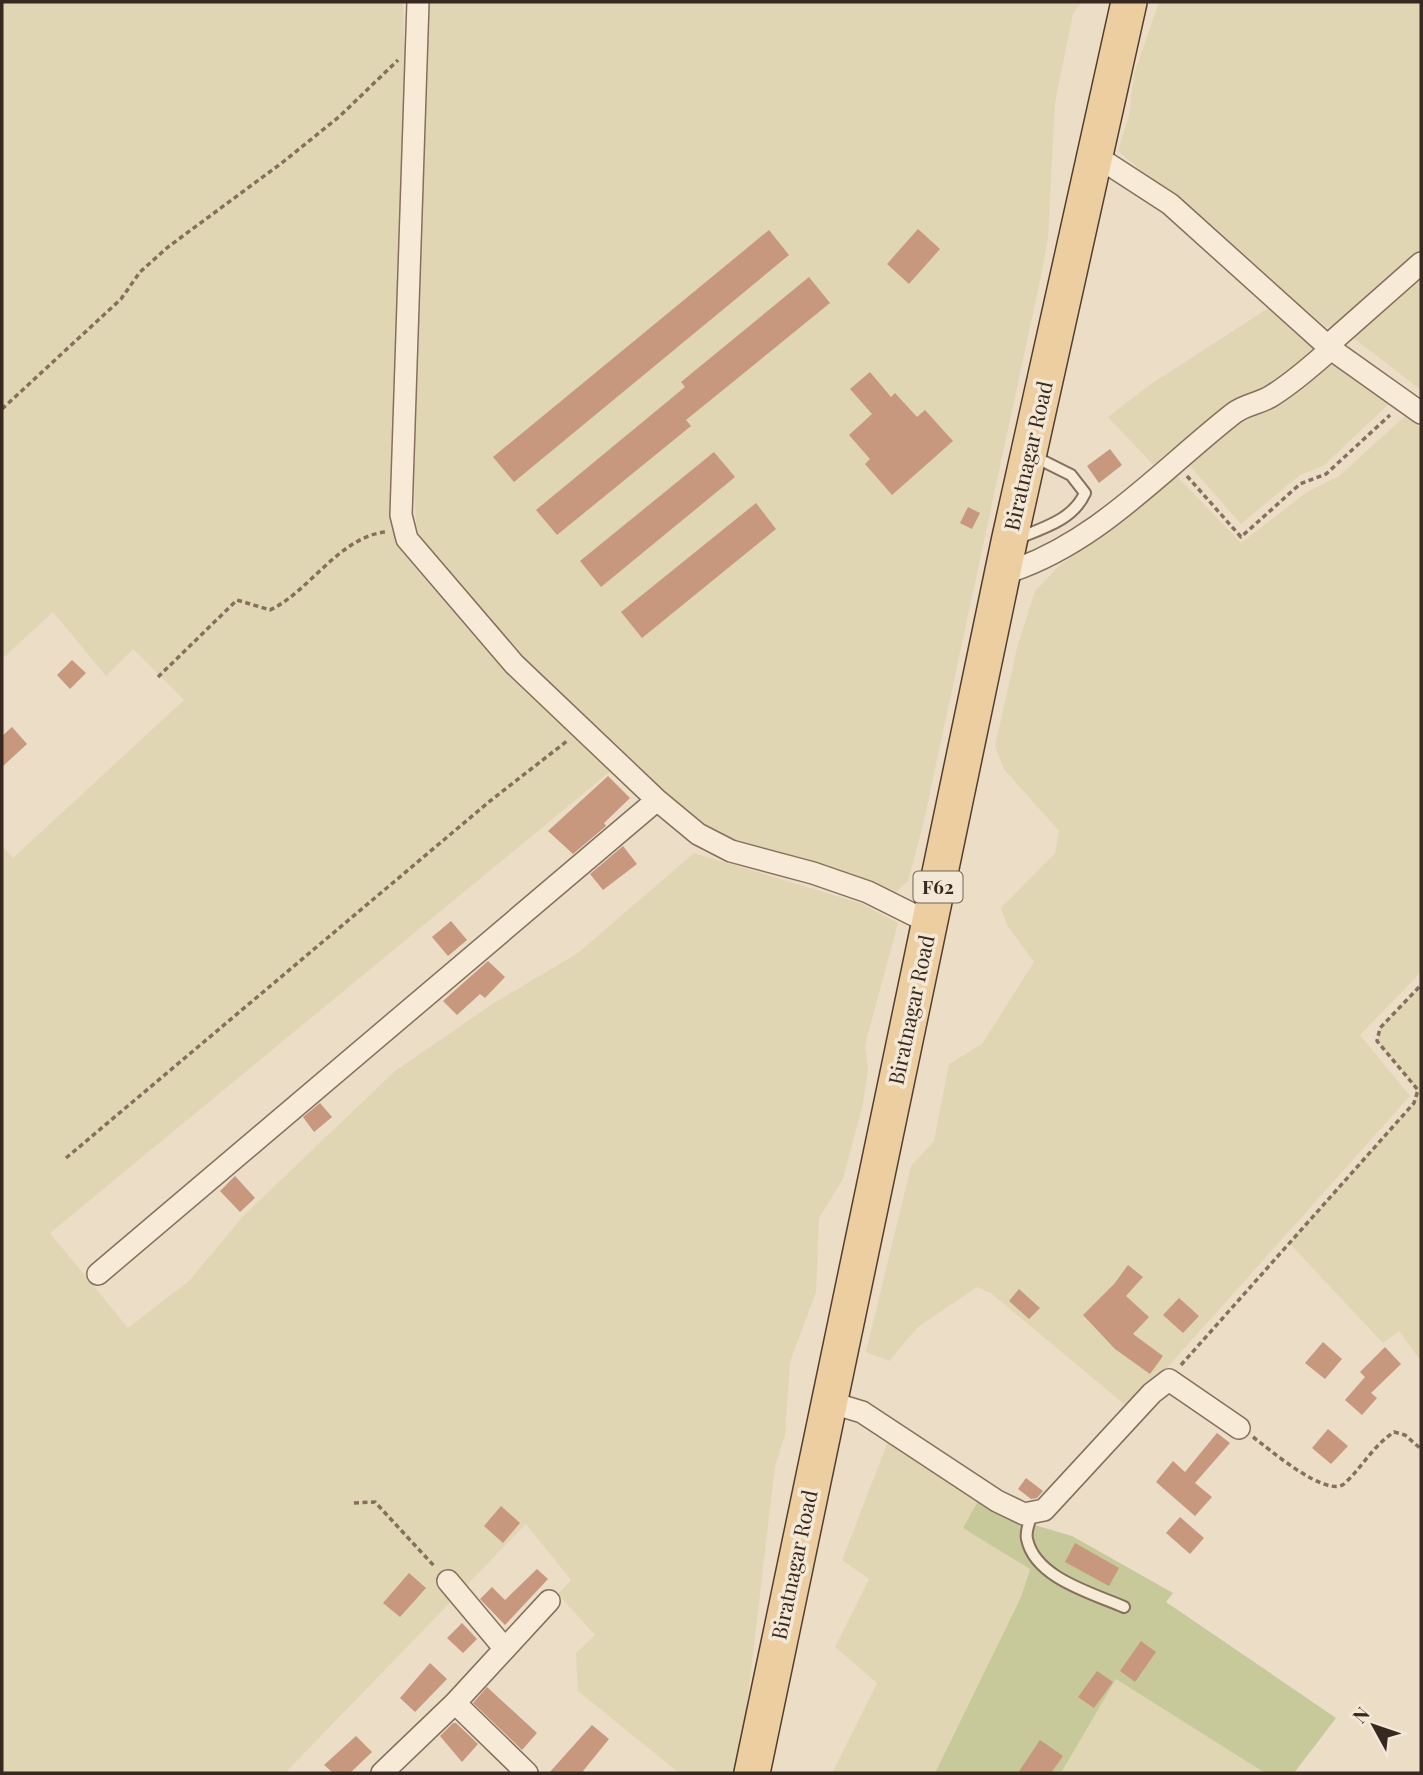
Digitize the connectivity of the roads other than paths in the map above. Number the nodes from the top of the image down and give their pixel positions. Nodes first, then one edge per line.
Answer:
1 (418, 2) edge
2 (1129, 2) edge
3 (1096, 156) junction
4 (1421, 263) edge
5 (1331, 349) junction
6 (1413, 407) edge
7 (1030, 455) junction
8 (1007, 557) junction
9 (657, 800) junction
10 (930, 923) junction
11 (98, 1274) dead end
12 (830, 1402) junction
13 (1239, 1428) road end
14 (1032, 1513) junction
15 (448, 1581) road end
16 (549, 1601) dead end
17 (1124, 1607) dead end
18 (505, 1649) junction
19 (456, 1703) junction
20 (382, 1773) edge
21 (527, 1773) edge
22 (752, 1773) edge

1 - 9 street
2 - 3 main road, Biratnagar Road / F62
3 - 5 street
3 - 7 main road, Biratnagar Road / F62
4 - 5 street
5 - 6 street
5 - 8 street
7 - 8 main road, Biratnagar Road / F62
7 - 8 lane
8 - 10 main road, Biratnagar Road / F62
9 - 10 street
9 - 11 street
10 - 12 main road, Biratnagar Road / F62
12 - 14 street
12 - 22 main road, Biratnagar Road / F62
13 - 14 street
14 - 17 lane
15 - 18 street
16 - 18 street
18 - 19 street
19 - 20 street
19 - 21 street

